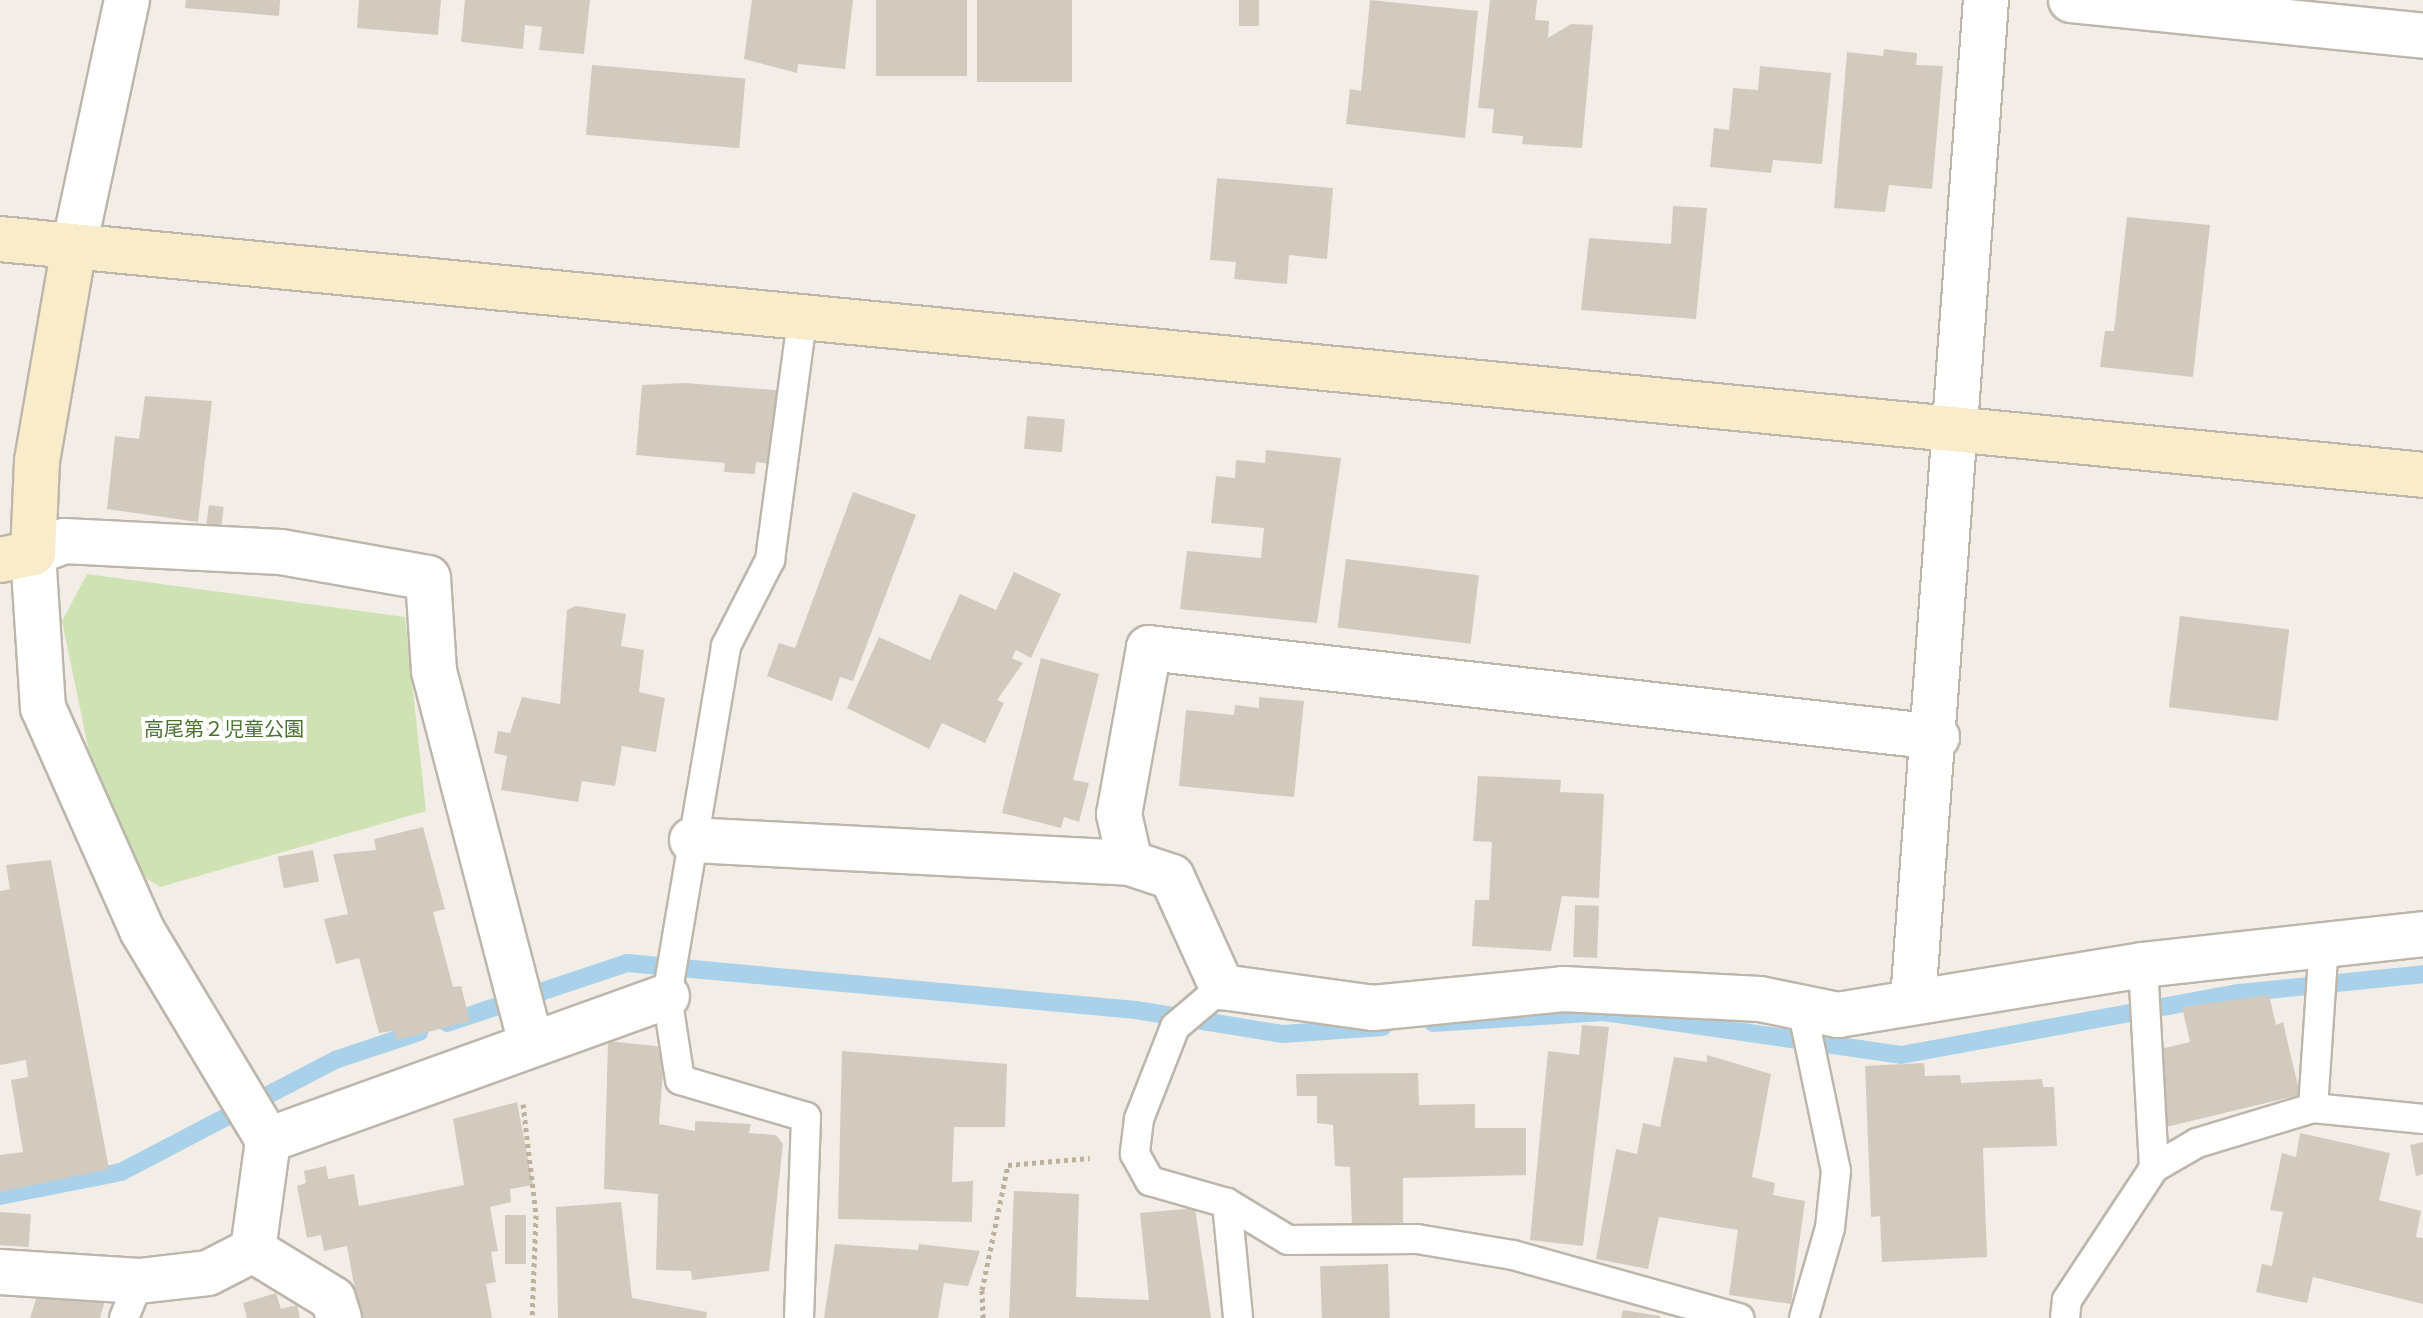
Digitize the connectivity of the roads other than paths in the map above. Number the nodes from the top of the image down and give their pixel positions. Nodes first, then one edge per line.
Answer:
1 (127, 0) edge
2 (1986, 0) edge
3 (2071, 0) edge
4 (2423, 36) edge
5 (0, 239) edge
6 (74, 247) junction
7 (802, 319) junction
8 (1957, 429) junction
9 (2423, 475) edge
10 (17, 556) edge
11 (1937, 737) junction
12 (692, 840) junction
13 (1130, 863) junction
14 (2423, 934) edge
15 (2324, 941) junction
16 (2143, 965) junction
17 (1222, 987) junction
18 (667, 996) junction
19 (1913, 1001) junction
20 (1803, 1013) junction
21 (530, 1040) junction
22 (2313, 1108) junction
23 (2423, 1119) edge
24 (268, 1140) junction
25 (2154, 1168) junction
26 (1227, 1203) junction
27 (253, 1250) junction
28 (0, 1272) edge
29 (131, 1300) edge
30 (339, 1318) edge
31 (799, 1318) edge
32 (1238, 1318) edge
33 (1739, 1318) edge
34 (1804, 1318) edge
35 (2065, 1318) edge

1 - 6 street
2 - 8 street
3 - 4 street
5 - 6 street
6 - 7 street
6 - 10 street
7 - 8 street
7 - 12 lane
8 - 9 street
8 - 11 street
10 - 21 street
10 - 24 street
11 - 13 street
11 - 19 street
12 - 13 street
12 - 18 lane
13 - 17 street
14 - 15 street
15 - 16 street
15 - 22 lane
16 - 19 street
16 - 25 lane
17 - 20 street
17 - 26 lane
18 - 21 street
18 - 31 lane
19 - 20 street
20 - 34 lane
21 - 24 street
22 - 23 lane
22 - 25 lane
24 - 27 street
25 - 35 lane
26 - 32 lane
26 - 33 lane
27 - 29 street
27 - 30 street
28 - 29 street

